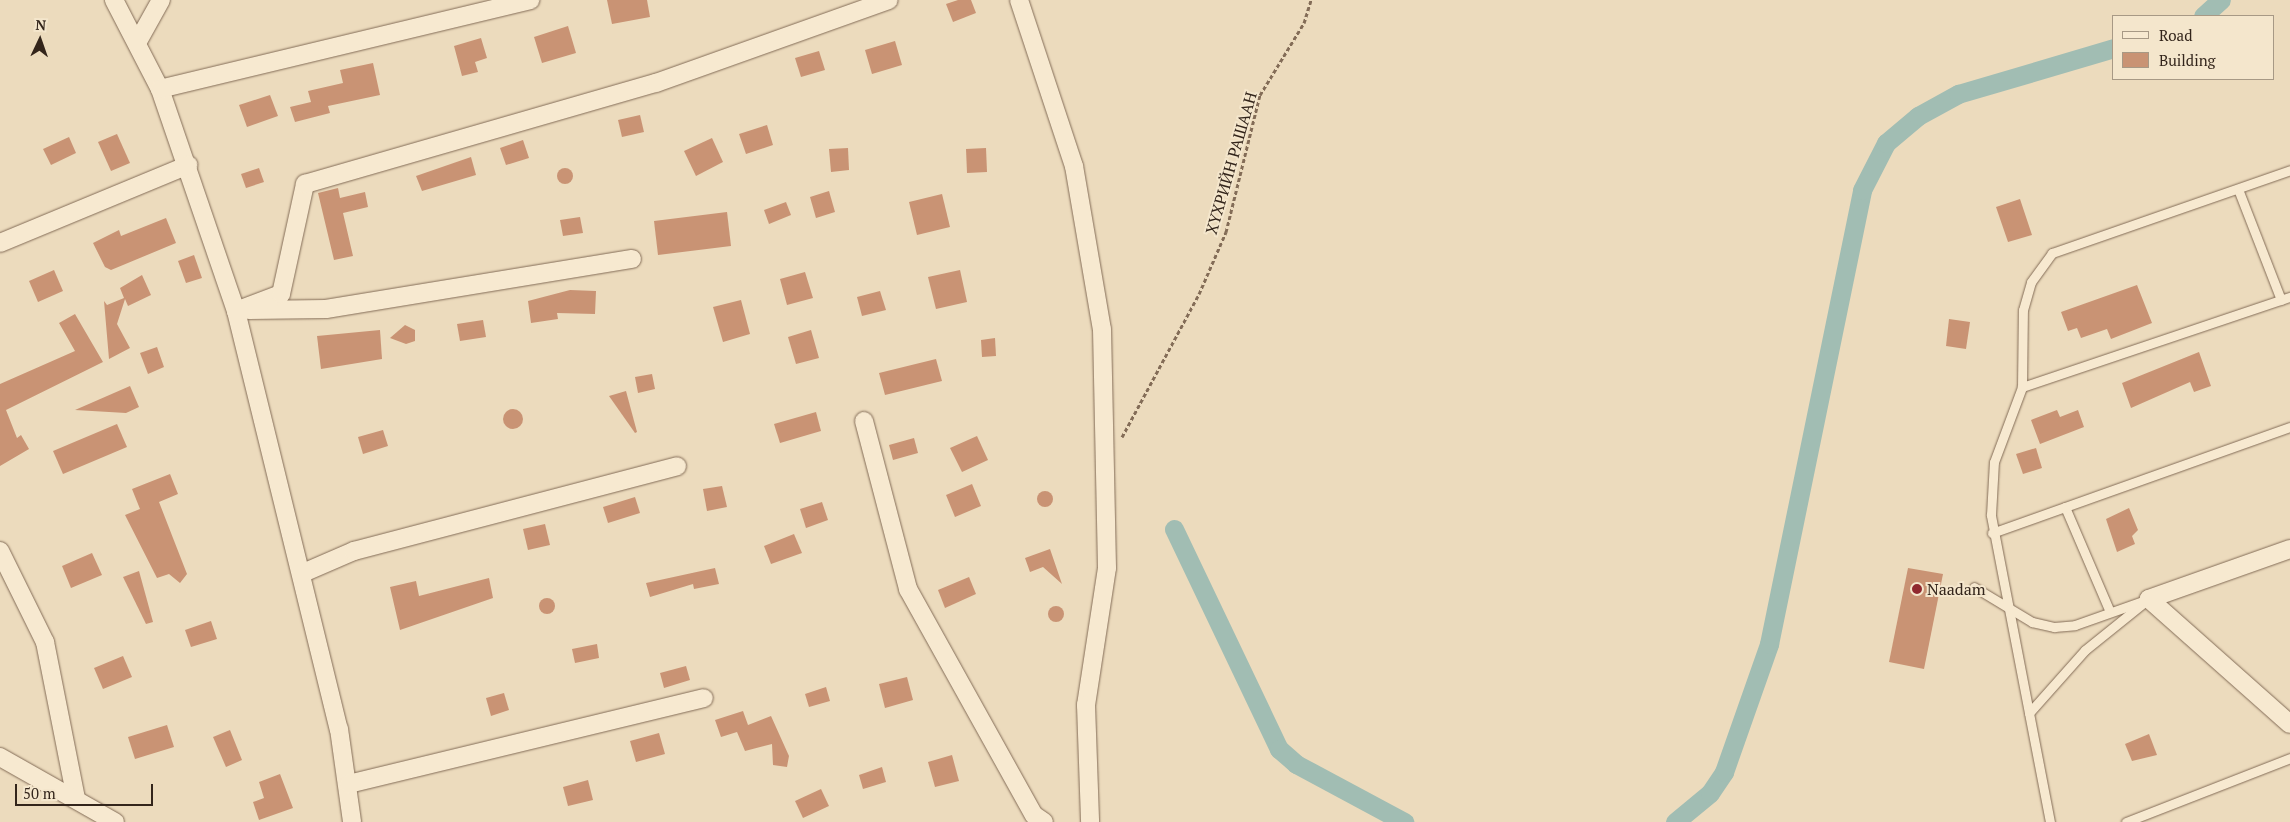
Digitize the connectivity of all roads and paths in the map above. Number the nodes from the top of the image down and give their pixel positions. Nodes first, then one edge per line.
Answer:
1 (114, 0) edge
2 (161, 0) edge
3 (530, 0) edge
4 (889, 0) edge
5 (1019, 0) edge
6 (1311, 0) edge
7 (137, 43) junction
8 (160, 89) junction
9 (188, 165) junction
10 (2290, 170) edge
11 (2238, 189) junction
12 (0, 244) edge
13 (632, 258) dead end
14 (2290, 297) edge
15 (2281, 300) junction
16 (236, 311) junction
17 (2022, 387) junction
18 (864, 421) dead end
19 (2290, 427) edge
20 (1120, 440) dead end
21 (677, 466) dead end
22 (2065, 507) junction
23 (1992, 533) junction
24 (2290, 549) edge
25 (0, 551) edge
26 (303, 573) junction
27 (1974, 587) dead end
28 (2149, 599) junction
29 (2007, 605) junction
30 (2110, 612) junction
31 (704, 698) dead end
32 (2029, 713) junction
33 (2290, 724) edge
34 (0, 758) edge
35 (2290, 758) edge
36 (349, 784) junction
37 (76, 798) junction
38 (1034, 820) edge
39 (115, 822) edge
40 (352, 822) edge
41 (1090, 822) edge
42 (2050, 822) edge
43 (2126, 822) edge

1 - 7 street
2 - 7 street
3 - 8 street
4 - 16 street
5 - 41 street
6 - 20 path, ХҮХРИЙН РАШААН
7 - 8 street
8 - 9 street
9 - 12 street
9 - 16 street
10 - 11 lane
11 - 15 lane
11 - 17 lane
13 - 16 street
14 - 15 lane
15 - 17 lane
16 - 26 street
17 - 23 lane
18 - 38 street
19 - 22 lane
21 - 26 street
22 - 23 lane
22 - 30 lane
23 - 29 lane
24 - 28 street
25 - 37 street
26 - 36 street
27 - 29 lane
28 - 30 lane
28 - 32 lane
28 - 33 street
29 - 30 lane
29 - 32 lane
31 - 36 street
32 - 42 lane
34 - 37 street
35 - 43 lane
36 - 40 street
37 - 39 street

